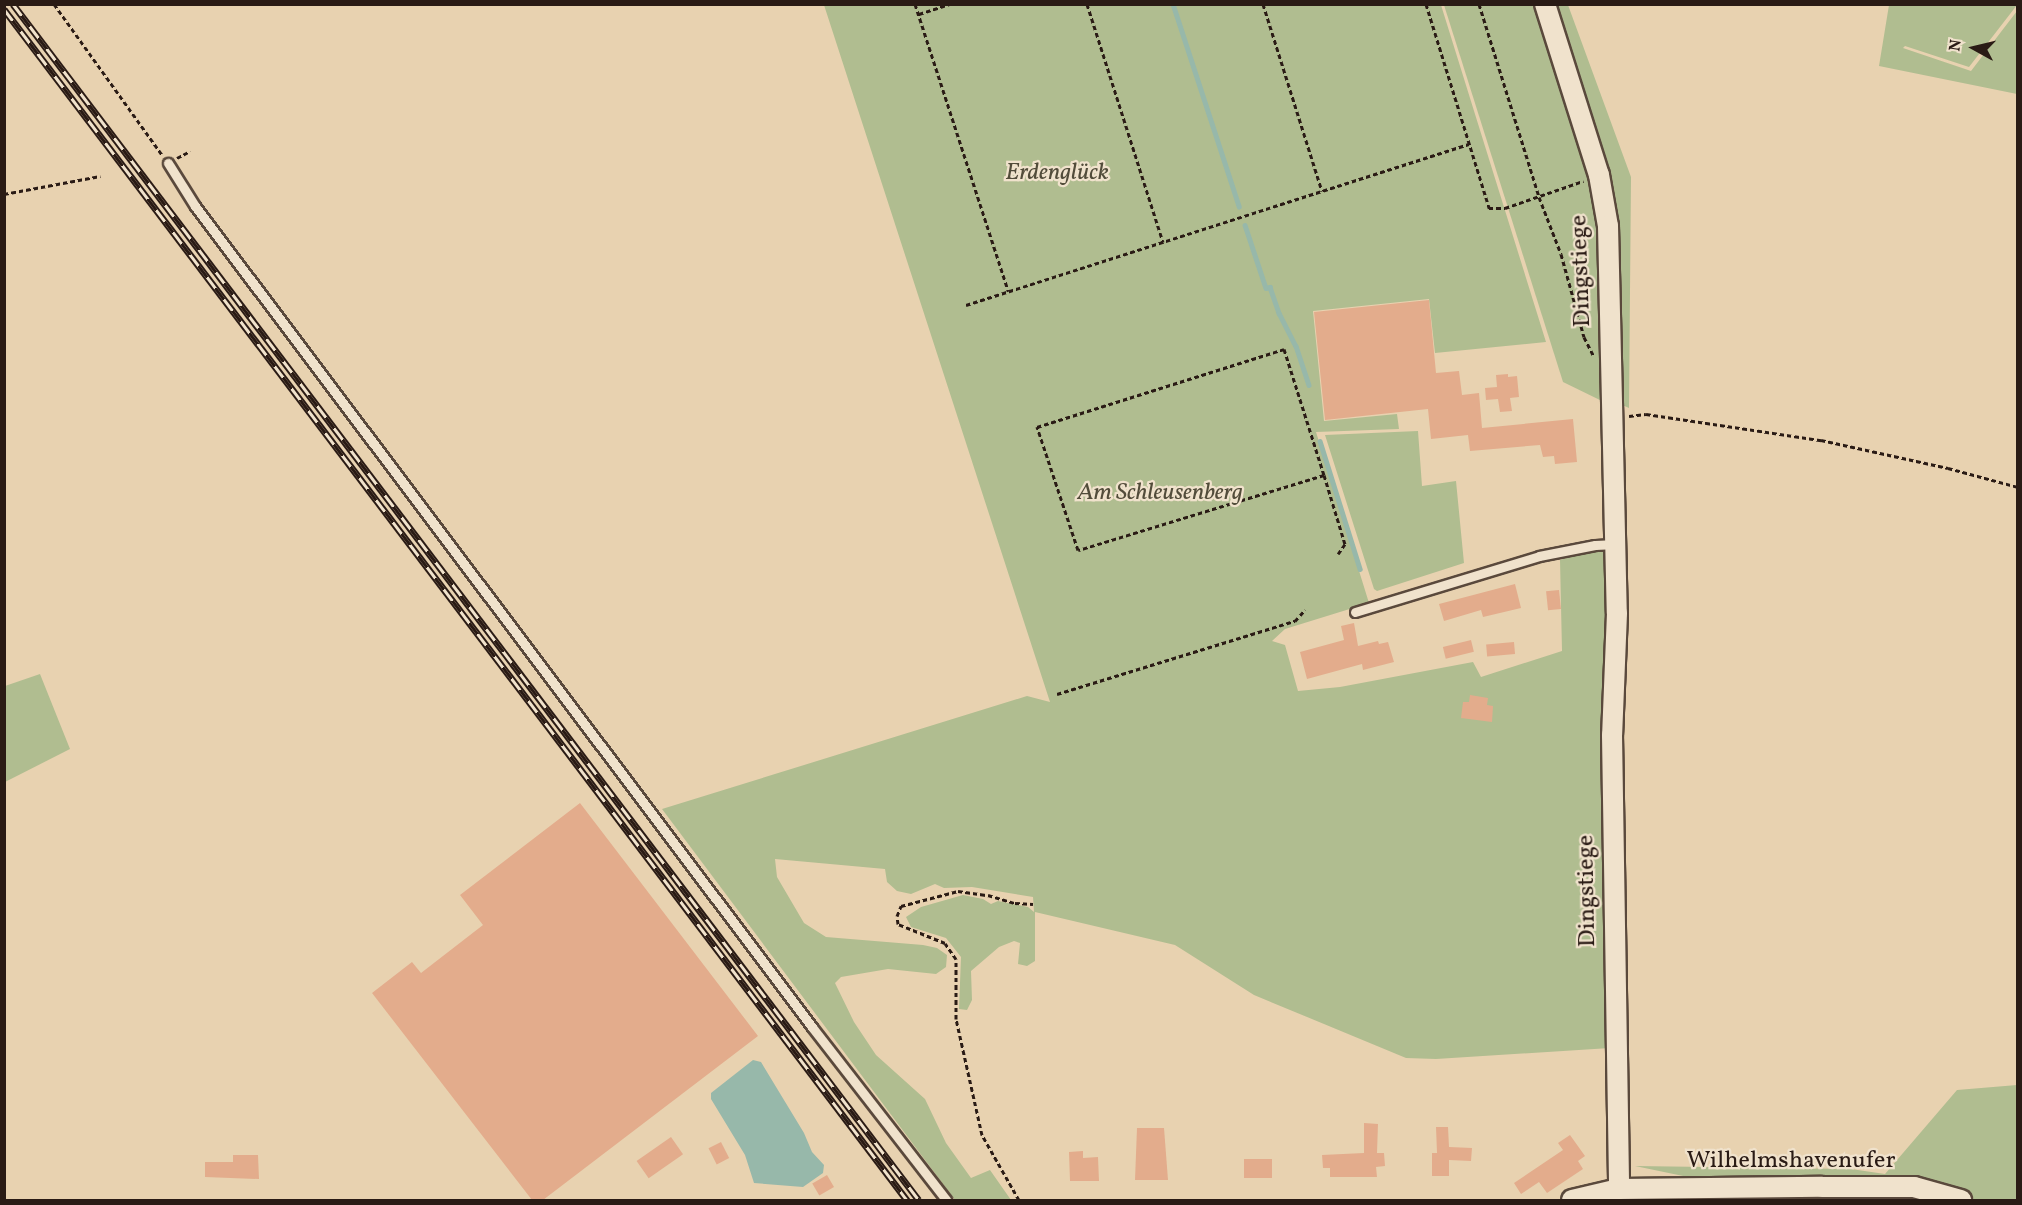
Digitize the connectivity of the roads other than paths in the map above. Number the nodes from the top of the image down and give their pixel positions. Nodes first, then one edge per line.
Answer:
1 (1545, 4) edge
2 (168, 163) road end
3 (1616, 544) junction
4 (1355, 612) dead end
5 (1619, 1189) junction
6 (946, 1200) edge
7 (1572, 1200) edge
8 (1961, 1200) edge

1 - 3 street, Dingstiege
2 - 6 lane
3 - 4 lane
3 - 5 street, Dingstiege
5 - 7 street
5 - 8 street, Wilhelmshavenufer

